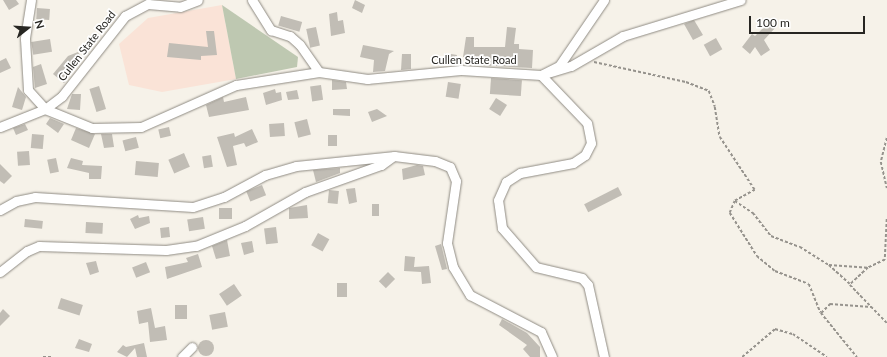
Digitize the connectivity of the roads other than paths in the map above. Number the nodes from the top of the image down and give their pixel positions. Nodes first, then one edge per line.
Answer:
1 (31, 0) edge
2 (198, 0) edge
3 (252, 0) edge
4 (604, 0) edge
5 (741, 0) edge
6 (319, 72) junction
7 (542, 75) junction
8 (45, 109) junction
9 (0, 127) edge
10 (394, 156) junction
11 (0, 210) edge
12 (0, 272) edge
13 (192, 347) dead end
14 (182, 357) edge
15 (552, 357) edge
16 (604, 357) edge

1 - 8 street
2 - 8 street, Cullen State Road
3 - 6 street
4 - 7 street
5 - 7 street, Cullen State Road
6 - 7 street, Cullen State Road
6 - 8 street, Cullen State Road
7 - 16 street
8 - 9 street, Cullen State Road
10 - 11 street
10 - 12 street
10 - 15 street
13 - 14 street

